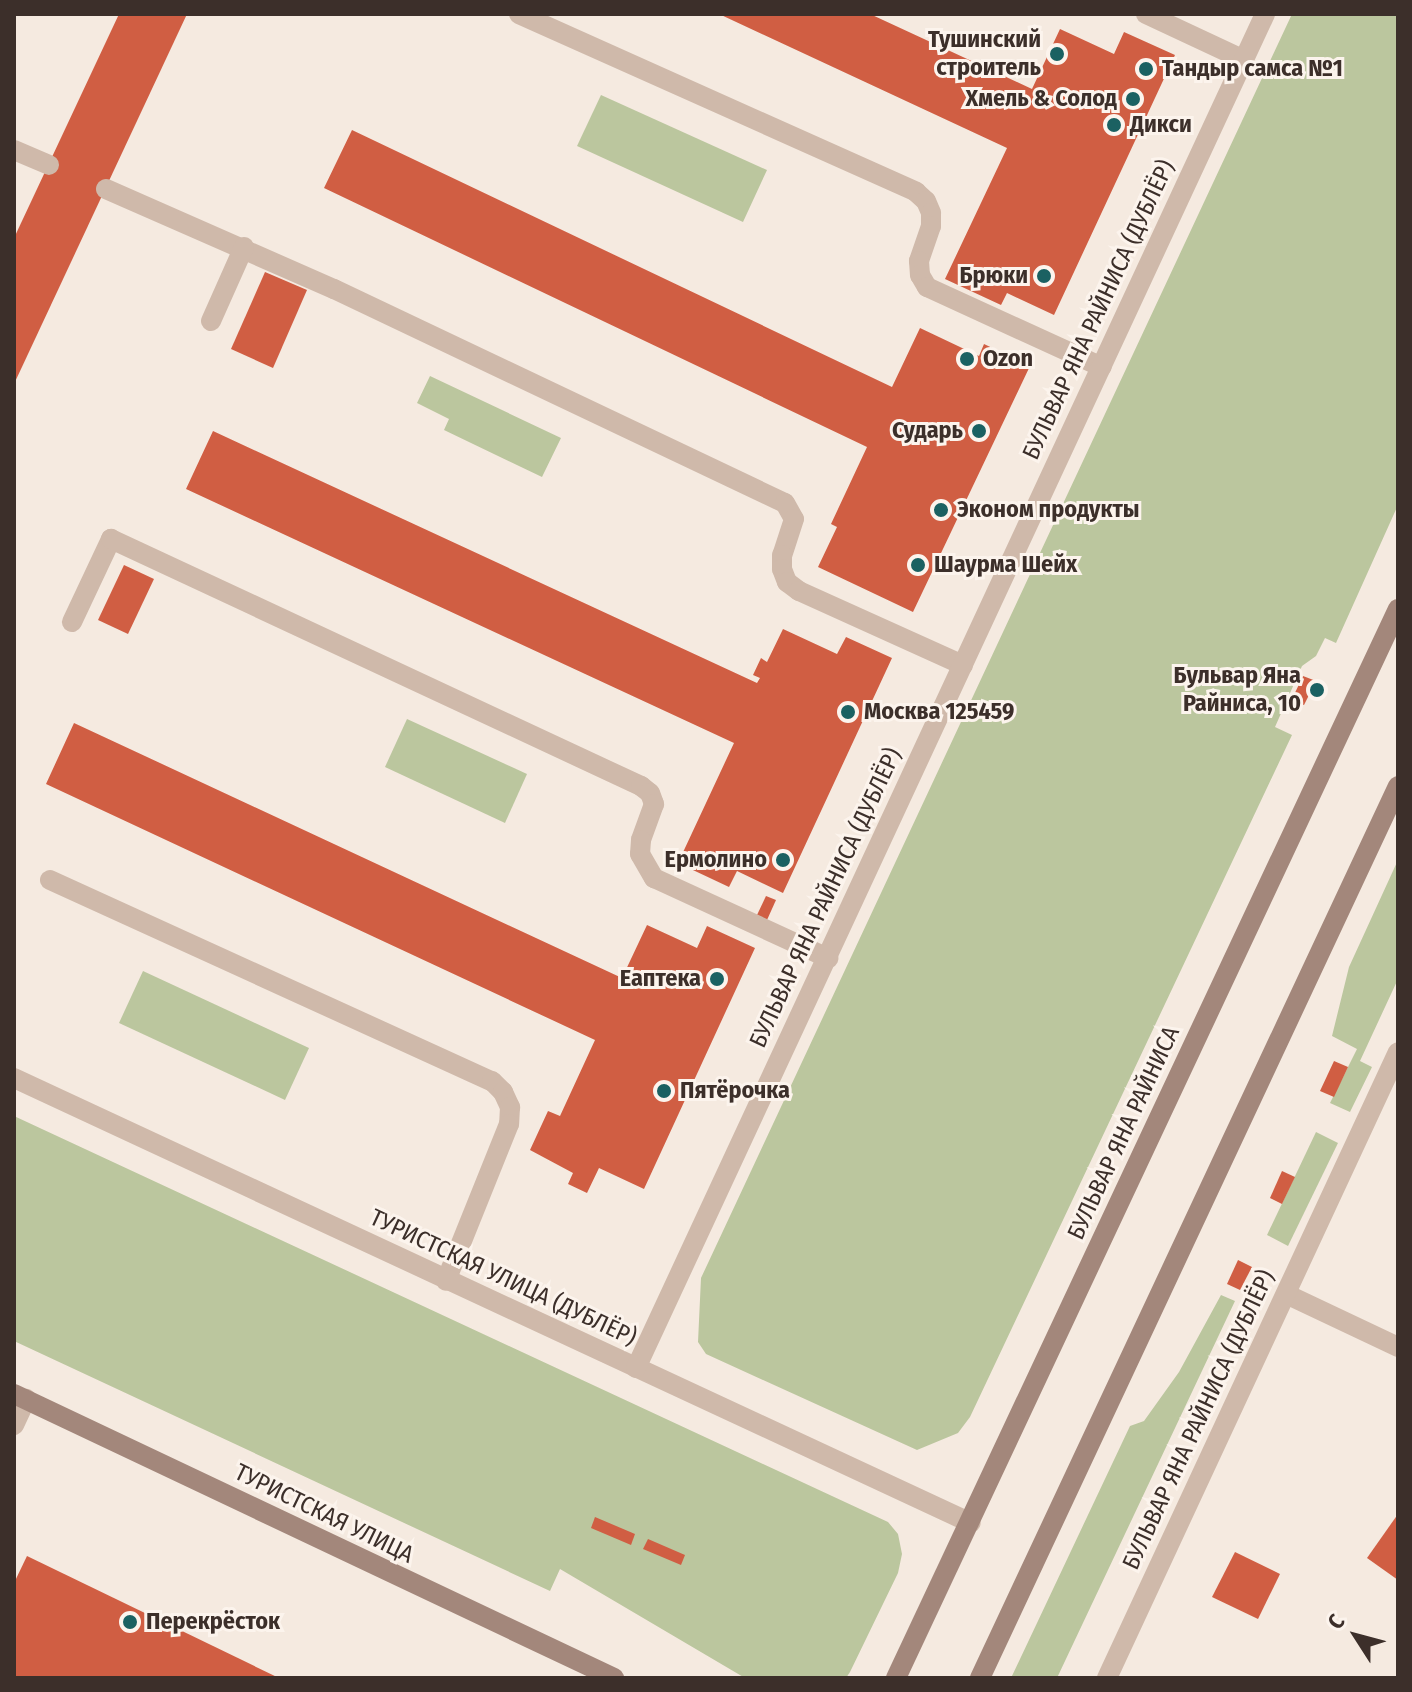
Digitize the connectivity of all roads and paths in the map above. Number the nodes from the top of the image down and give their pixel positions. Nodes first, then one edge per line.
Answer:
1 (519, 14) edge
2 (1146, 14) edge
3 (1265, 14) edge
4 (1244, 60) junction
5 (14, 150) edge
6 (49, 165) dead end
7 (106, 189) dead end
8 (244, 247) junction
9 (211, 321) dead end
10 (1102, 367) junction
11 (1398, 609) edge
12 (72, 622) dead end
13 (963, 665) junction
14 (1398, 786) edge
15 (50, 880) dead end
16 (828, 958) junction
17 (1398, 1052) edge
18 (14, 1078) edge
19 (446, 1281) junction
20 (1286, 1294) junction
21 (1398, 1347) edge
22 (636, 1368) junction
23 (20, 1396) edge
24 (14, 1425) edge
25 (971, 1523) junction
26 (614, 1678) edge
27 (896, 1678) edge
28 (980, 1678) edge
29 (1107, 1678) edge

1 - 10 street
2 - 4 street
3 - 4 street, БУЛЬВАР ЯНА РАЙНИСА (ДУБЛЁР)
4 - 10 street, БУЛЬВАР ЯНА РАЙНИСА (ДУБЛЁР)
5 - 6 street
7 - 8 street
8 - 9 street
8 - 13 street
10 - 13 street, БУЛЬВАР ЯНА РАЙНИСА (ДУБЛЁР)
11 - 25 main road, БУЛЬВАР ЯНА РАЙНИСА
12 - 16 street
13 - 16 street, БУЛЬВАР ЯНА РАЙНИСА (ДУБЛЁР)
14 - 28 main road
15 - 19 street
16 - 22 street, БУЛЬВАР ЯНА РАЙНИСА (ДУБЛЁР)
17 - 20 street, БУЛЬВАР ЯНА РАЙНИСА (ДУБЛЁР)
18 - 19 street, ТУРИСТСКАЯ УЛИЦА (ДУБЛЁР)
19 - 22 street, ТУРИСТСКАЯ УЛИЦА (ДУБЛЁР)
20 - 21 street
20 - 29 street, БУЛЬВАР ЯНА РАЙНИСА (ДУБЛЁР)
22 - 25 street, ТУРИСТСКАЯ УЛИЦА (ДУБЛЁР)
23 - 24 street
23 - 26 main road, ТУРИСТСКАЯ УЛИЦА
25 - 27 main road, БУЛЬВАР ЯНА РАЙНИСА

